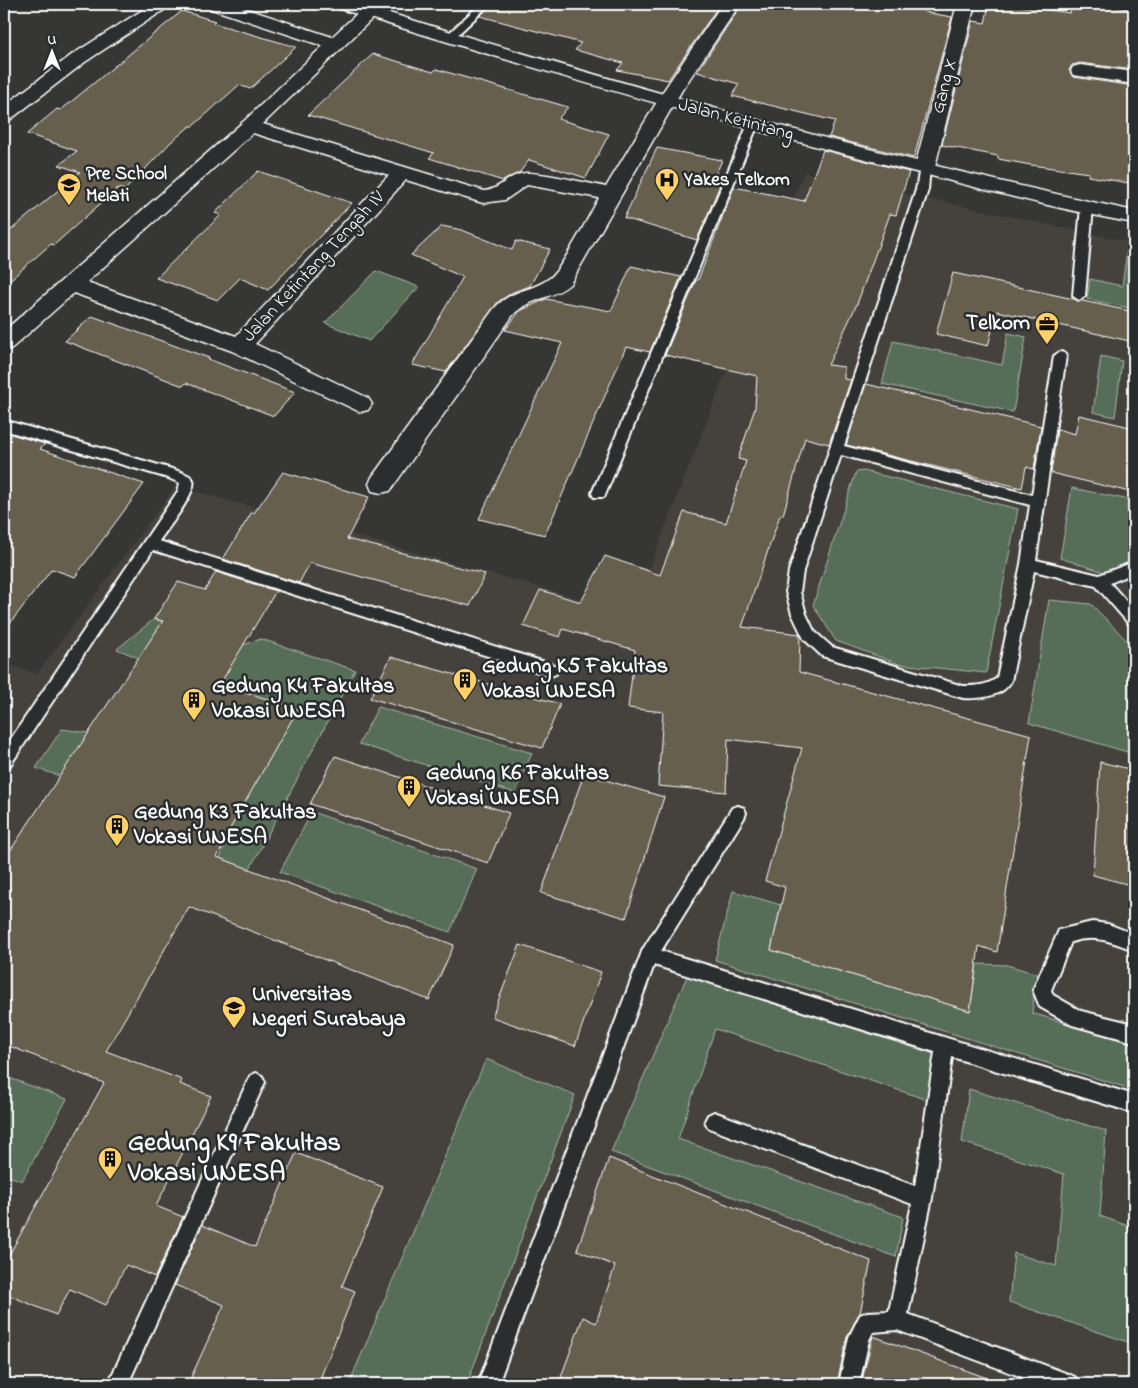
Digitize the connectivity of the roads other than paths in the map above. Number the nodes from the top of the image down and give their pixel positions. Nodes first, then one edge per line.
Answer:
1 (164, 4) edge
2 (215, 4) edge
3 (343, 4) edge
4 (485, 4) edge
5 (731, 4) edge
6 (966, 4) edge
7 (369, 12) junction
8 (449, 38) junction
9 (334, 44) junction
10 (1080, 71) dead end
11 (1134, 78) edge
12 (667, 102) junction
13 (4, 115) edge
14 (752, 124) junction
15 (250, 126) junction
16 (925, 168) junction
17 (401, 174) junction
18 (612, 194) junction
19 (1087, 207) junction
20 (1134, 217) edge
21 (72, 284) junction
22 (1079, 296) dead end
23 (4, 342) edge
24 (240, 346) junction
25 (1060, 356) dead end
26 (360, 404) dead end
27 (4, 425) edge
28 (835, 448) junction
29 (382, 484) dead end
30 (599, 493) dead end
31 (1036, 501) junction
32 (150, 544) junction
33 (1028, 564) junction
34 (1134, 567) edge
35 (1100, 581) junction
36 (1134, 620) edge
37 (551, 670) dead end
38 (4, 762) edge
39 (738, 813) dead end
40 (1134, 942) edge
41 (649, 955) junction
42 (1134, 1032) edge
43 (945, 1046) junction
44 (256, 1082) dead end
45 (1134, 1104) edge
46 (714, 1121) dead end
47 (923, 1198) junction
48 (897, 1320) junction
49 (118, 1384) edge
50 (488, 1384) edge
51 (849, 1384) edge
52 (1068, 1384) edge

1 - 13 street
2 - 9 street
3 - 7 street, Jalan Ketintang
4 - 8 lane
5 - 12 street
6 - 16 street, Gang X
7 - 8 street, Jalan Ketintang
7 - 9 street
8 - 12 street, Jalan Ketintang
9 - 15 street
10 - 11 street
12 - 14 street, Jalan Ketintang
12 - 18 street
14 - 16 street, Jalan Ketintang
14 - 30 lane
15 - 17 street, Jalan Ketintang Tengah IV
15 - 21 street
16 - 19 street, Jalan Ketintang
16 - 28 lane
17 - 18 street
17 - 24 street, Jalan Ketintang Tengah IV
18 - 29 street
19 - 20 street, Jalan Ketintang
19 - 22 lane
21 - 23 street
21 - 24 street, Jalan Ketintang Tengah IV
24 - 26 street
25 - 31 lane
27 - 32 lane
28 - 31 lane
28 - 33 lane
31 - 33 lane
32 - 37 lane
32 - 38 lane
33 - 35 lane
34 - 35 lane
35 - 36 lane
39 - 41 lane
40 - 42 lane
41 - 43 lane
41 - 50 lane
43 - 45 lane
43 - 47 lane
44 - 49 lane
46 - 47 lane
47 - 48 lane
48 - 51 lane
48 - 52 lane

